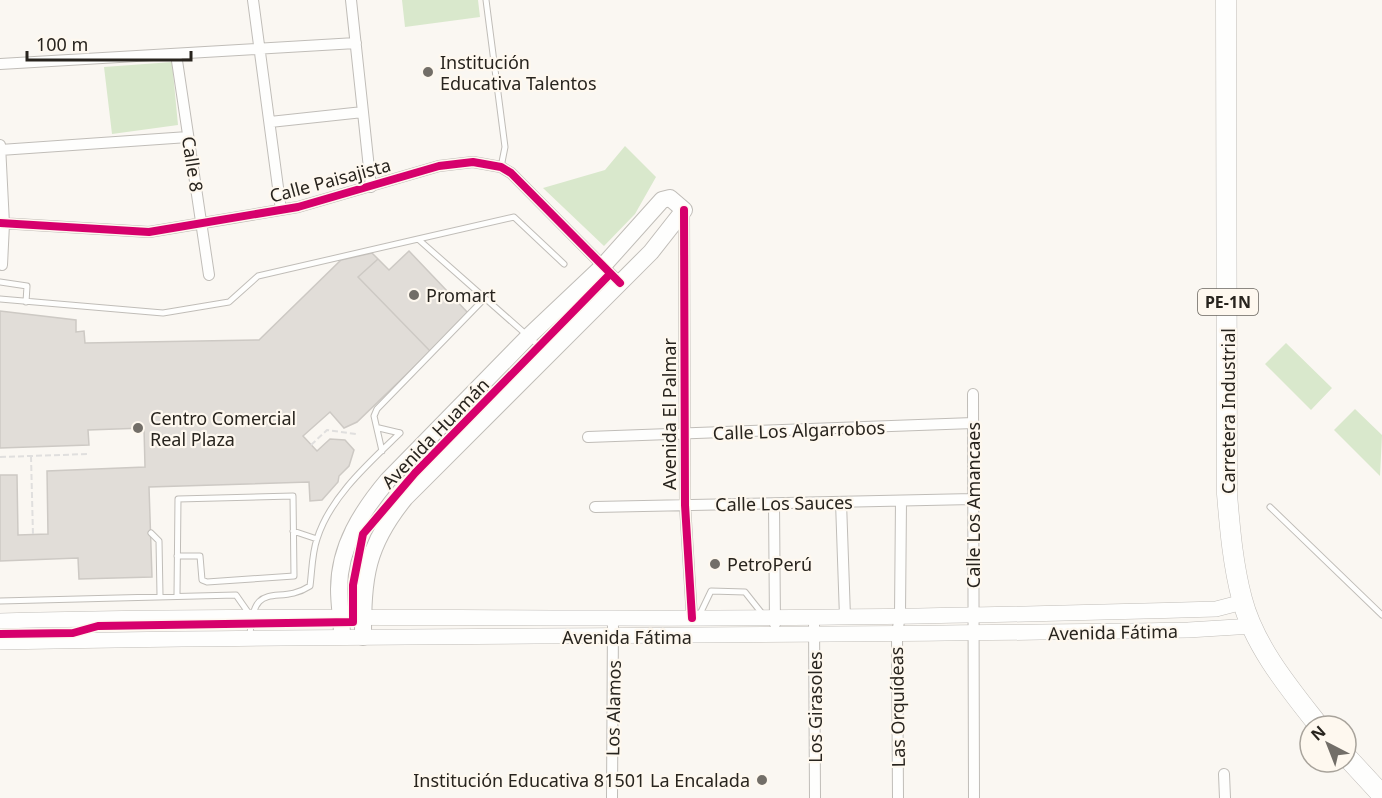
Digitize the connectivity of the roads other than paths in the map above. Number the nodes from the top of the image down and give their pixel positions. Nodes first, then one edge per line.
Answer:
1 (253, 0) edge
2 (351, 0) edge
3 (486, 0) edge
4 (1226, 0) edge
5 (356, 44) junction
6 (261, 50) junction
7 (176, 54) junction
8 (0, 64) edge
9 (363, 112) junction
10 (270, 122) junction
11 (188, 137) junction
12 (0, 144) edge
13 (0, 150) edge
14 (501, 167) junction
15 (371, 187) junction
16 (281, 210) junction
17 (684, 210) junction
18 (2, 223) edge
19 (203, 223) junction
20 (418, 239) junction
21 (564, 264) dead end
22 (2, 265) dead end
23 (602, 267) junction
24 (209, 274) dead end
25 (0, 282) edge
26 (620, 283) junction
27 (0, 299) edge
28 (484, 299) junction
29 (26, 302) junction
30 (529, 336) junction
31 (548, 354) junction
32 (973, 394) dead end
33 (973, 423) junction
34 (379, 428) junction
35 (684, 434) junction
36 (588, 437) dead end
37 (382, 451) junction
38 (404, 464) junction
39 (423, 480) junction
40 (973, 499) junction
41 (901, 501) junction
42 (841, 502) junction
43 (774, 504) junction
44 (685, 505) junction
45 (595, 507) dead end
46 (1270, 507) dead end
47 (293, 531) junction
48 (151, 533) dead end
49 (317, 539) junction
50 (177, 556) junction
51 (160, 595) junction
52 (177, 595) junction
53 (0, 600) edge
54 (1243, 602) junction
55 (341, 615) junction
56 (900, 615) junction
57 (1382, 615) edge
58 (174, 616) junction
59 (251, 616) junction
60 (363, 616) junction
61 (974, 616) junction
62 (476, 617) junction
63 (770, 617) junction
64 (814, 617) junction
65 (845, 617) junction
66 (613, 618) junction
67 (695, 618) junction
68 (0, 621) edge
69 (1253, 626) junction
70 (897, 634) junction
71 (972, 634) junction
72 (815, 635) junction
73 (342, 636) junction
74 (776, 636) junction
75 (363, 637) junction
76 (476, 637) junction
77 (614, 637) junction
78 (174, 638) junction
79 (249, 638) junction
80 (0, 642) edge
81 (1310, 714) edge
82 (1358, 769) edge
83 (1224, 774) dead end
84 (1382, 795) edge
85 (612, 798) edge
86 (815, 798) edge
87 (898, 798) edge
88 (974, 798) edge
89 (1225, 798) edge

1 - 6 street
2 - 5 street
3 - 14 lane
4 - 54 highway, Carretera Industrial / PE-1N
5 - 6 street
5 - 9 street
6 - 7 street
6 - 10 street
7 - 8 street
7 - 11 street, Calle 8
9 - 10 street
9 - 15 street
10 - 16 street
11 - 13 street
11 - 19 street, Calle 8
12 - 13 street
13 - 18 street
14 - 15 street, Calle Paisajista
14 - 23 street
15 - 16 street, Calle Paisajista
16 - 19 street, Calle Paisajista
17 - 23 main road, Avenida Huamán
17 - 26 main road, Avenida Huamán
17 - 35 street, Avenida El Palmar
18 - 19 street, Calle Paisajista
18 - 22 street
19 - 24 street, Calle 8
20 - 21 lane
20 - 28 lane
20 - 29 lane
23 - 26 street
23 - 30 main road, Avenida Huamán
25 - 29 lane
26 - 31 main road, Avenida Huamán
27 - 29 lane
28 - 30 lane
28 - 34 lane
30 - 31 lane
30 - 38 main road, Avenida Huamán
31 - 39 main road, Avenida Huamán
32 - 33 street, Calle Los Amancaes
33 - 35 street, Calle Los Algarrobos
33 - 40 street, Calle Los Amancaes
34 - 37 lane
34 - 37 lane
35 - 36 street, Calle Los Algarrobos
35 - 44 street, Avenida El Palmar
37 - 49 lane
38 - 39 street
38 - 55 main road, Avenida Huamán
39 - 60 main road, Avenida Huamán
40 - 41 street, Calle Los Sauces
40 - 61 street, Calle Los Amancaes
41 - 42 street, Calle Los Sauces
41 - 56 street, Las Orquídeas
42 - 43 street, Calle Los Sauces
42 - 65 street
43 - 44 street, Calle Los Sauces
43 - 63 street
44 - 45 street, Calle Los Sauces
44 - 67 street, Avenida El Palmar
46 - 57 lane
47 - 49 lane
47 - 50 lane
47 - 50 lane
48 - 51 lane
49 - 59 lane
50 - 52 lane
51 - 52 lane
51 - 53 lane
52 - 59 lane
54 - 61 main road, Avenida Fátima
54 - 69 highway, Carretera Industrial / PE-1N
55 - 59 main road, Avenida Fátima
55 - 60 main road, Avenida Fátima
55 - 73 main road, Avenida Huamán
56 - 61 main road, Avenida Fátima
56 - 65 main road, Avenida Fátima
56 - 70 street, Las Orquídeas
58 - 59 main road, Avenida Fátima
58 - 68 main road, Avenida Fátima
58 - 78 main road
59 - 79 lane
60 - 62 main road, Avenida Fátima
60 - 75 main road, Avenida Huamán
61 - 71 street
62 - 66 main road, Avenida Fátima
62 - 76 main road
63 - 64 main road, Avenida Fátima
63 - 67 main road, Avenida Fátima
63 - 67 lane
63 - 74 street
64 - 65 main road, Avenida Fátima
64 - 72 street, Los Girasoles
66 - 67 main road, Avenida Fátima
66 - 77 street, Los Alamos
69 - 71 main road, Avenida Fátima
69 - 81 highway, Carretera Industrial / PE-1N
70 - 71 main road, Avenida Fátima
70 - 72 main road, Avenida Fátima
70 - 87 street, Las Orquídeas
71 - 88 street
72 - 74 main road, Avenida Fátima
72 - 86 street, Los Girasoles
73 - 75 main road, Avenida Fátima
73 - 79 main road, Avenida Fátima
74 - 77 main road, Avenida Fátima
75 - 76 main road, Avenida Fátima
76 - 77 main road, Avenida Fátima
77 - 85 street, Los Alamos
78 - 79 main road, Avenida Fátima
78 - 80 main road, Avenida Fátima
82 - 84 highway
83 - 89 street

